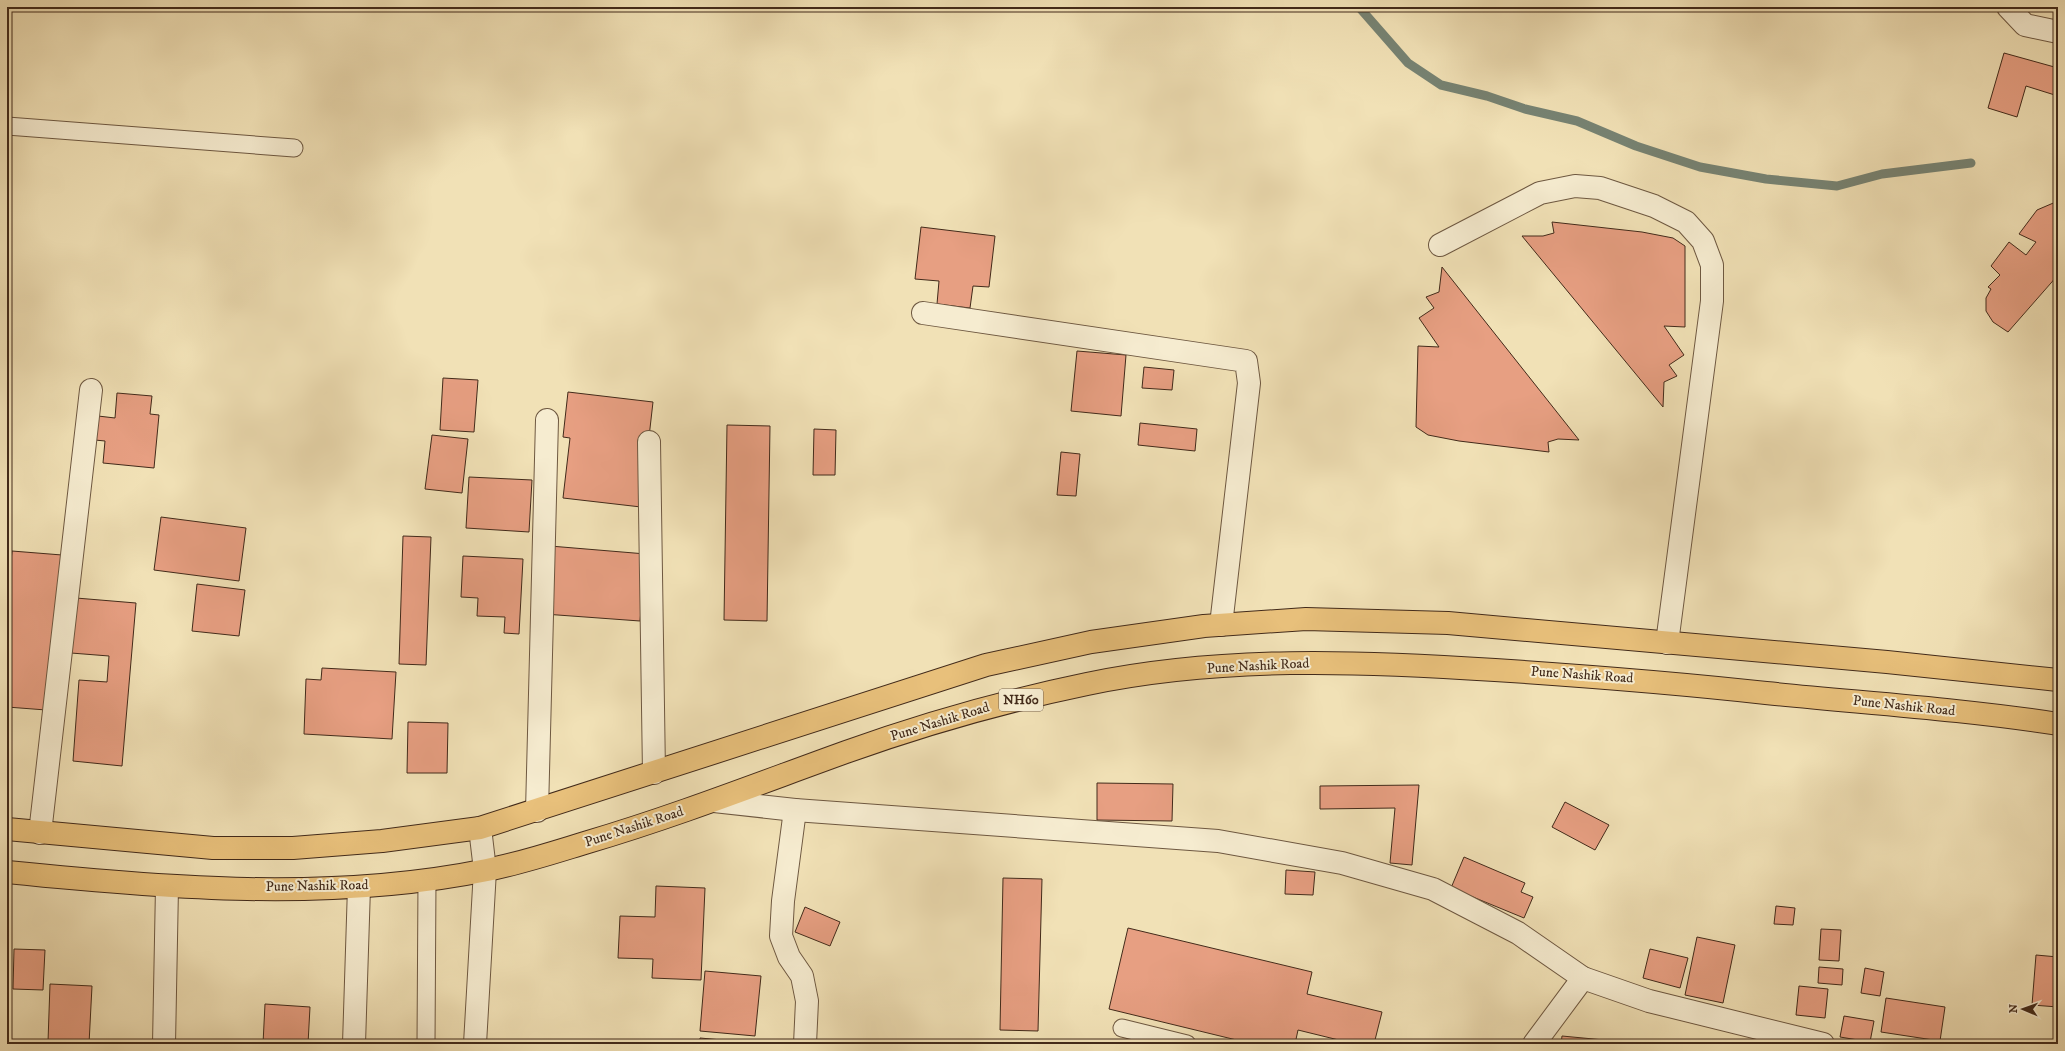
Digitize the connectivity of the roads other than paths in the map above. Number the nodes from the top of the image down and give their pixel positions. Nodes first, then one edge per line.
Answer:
1 (2008, 7) edge
2 (2058, 32) edge
3 (7, 126) edge
4 (294, 148) dead end
5 (1440, 244) dead end
6 (923, 313) dead end
7 (91, 390) dead end
8 (547, 420) dead end
9 (649, 442) dead end
10 (1221, 625) junction
11 (1667, 643) junction
12 (2058, 680) edge
13 (2058, 724) edge
14 (654, 773) junction
15 (714, 801) junction
16 (795, 810) junction
17 (537, 811) junction
18 (480, 828) junction
19 (7, 829) edge
20 (40, 833) junction
21 (485, 870) junction
22 (7, 872) edge
23 (427, 880) junction
24 (167, 887) junction
25 (360, 887) junction
26 (1583, 978) junction
27 (1122, 1028) dead end
28 (164, 1044) edge
29 (354, 1044) edge
30 (426, 1044) edge
31 (476, 1044) edge
32 (805, 1044) edge
33 (1188, 1044) edge
34 (1534, 1044) edge
35 (1823, 1044) edge

1 - 2 street
3 - 4 lane
5 - 11 street
6 - 10 street
7 - 20 street
8 - 17 street
9 - 14 street
10 - 11 highway
10 - 14 highway
11 - 12 highway
13 - 15 highway, Pune Nashik Road / NH60
14 - 17 highway
15 - 16 street
15 - 21 highway, Pune Nashik Road / NH60
16 - 26 street
16 - 32 street
17 - 18 highway
18 - 20 highway
18 - 21 street
19 - 20 highway
21 - 23 highway, Pune Nashik Road / NH60
21 - 31 street
22 - 24 highway, Pune Nashik Road / NH60
23 - 25 highway, Pune Nashik Road / NH60
23 - 30 lane
24 - 25 highway, Pune Nashik Road / NH60
24 - 28 street
25 - 29 street
26 - 34 street
26 - 35 street
27 - 33 lane

